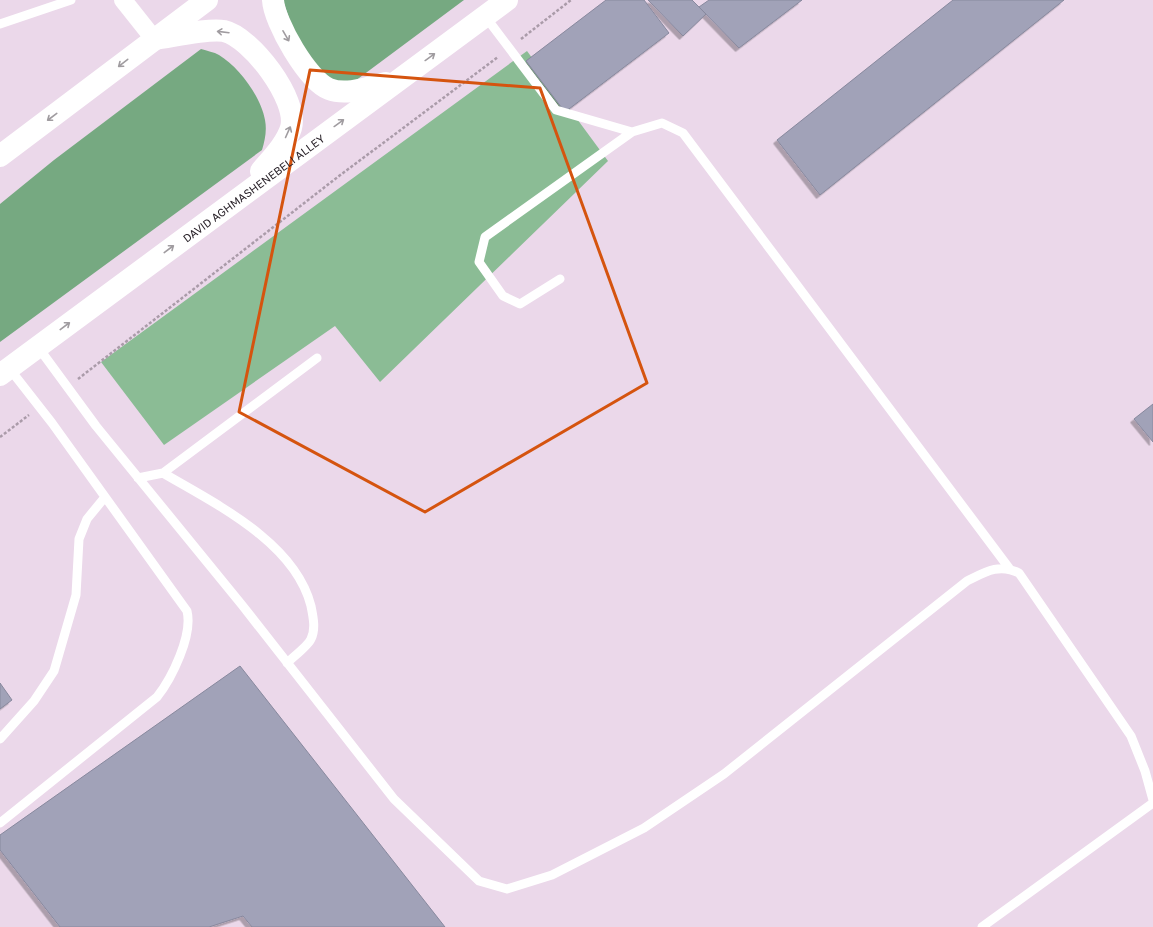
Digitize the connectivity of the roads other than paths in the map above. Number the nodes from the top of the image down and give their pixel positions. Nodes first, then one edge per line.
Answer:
1 (71, 0) edge
2 (123, 0) edge
3 (207, 0) edge
4 (273, 0) edge
5 (507, 0) edge
6 (485, 16) junction
7 (0, 24) edge
8 (154, 39) junction
9 (398, 80) junction
10 (632, 132) junction
11 (0, 156) edge
12 (240, 196) junction
13 (560, 278) dead end
14 (38, 347) junction
15 (317, 358) dead end
16 (5, 371) edge
17 (162, 473) junction
18 (138, 478) junction
19 (105, 497) junction
20 (1009, 568) junction
21 (287, 663) junction
22 (0, 739) edge
23 (1153, 800) edge
24 (1153, 803) edge
25 (0, 823) edge
26 (982, 927) edge

1 - 7 lane
2 - 8 street
3 - 8 highway
4 -> 9 highway
5 - 6 highway, DAVID AGHMASHENEBELI ALLEY
9 -> 6 highway, DAVID AGHMASHENEBELI ALLEY
6 - 10 lane
8 -> 11 highway
12 -> 8 highway
12 -> 9 highway, DAVID AGHMASHENEBELI ALLEY
10 - 13 lane
10 - 20 lane
14 -> 12 highway, DAVID AGHMASHENEBELI ALLEY
14 - 16 highway, DAVID AGHMASHENEBELI ALLEY
14 - 18 lane
15 - 17 lane
16 - 19 lane
17 - 18 lane
17 - 21 lane
18 - 21 lane
19 - 22 lane
19 - 25 lane
20 - 21 lane
20 - 23 lane
24 - 26 lane

